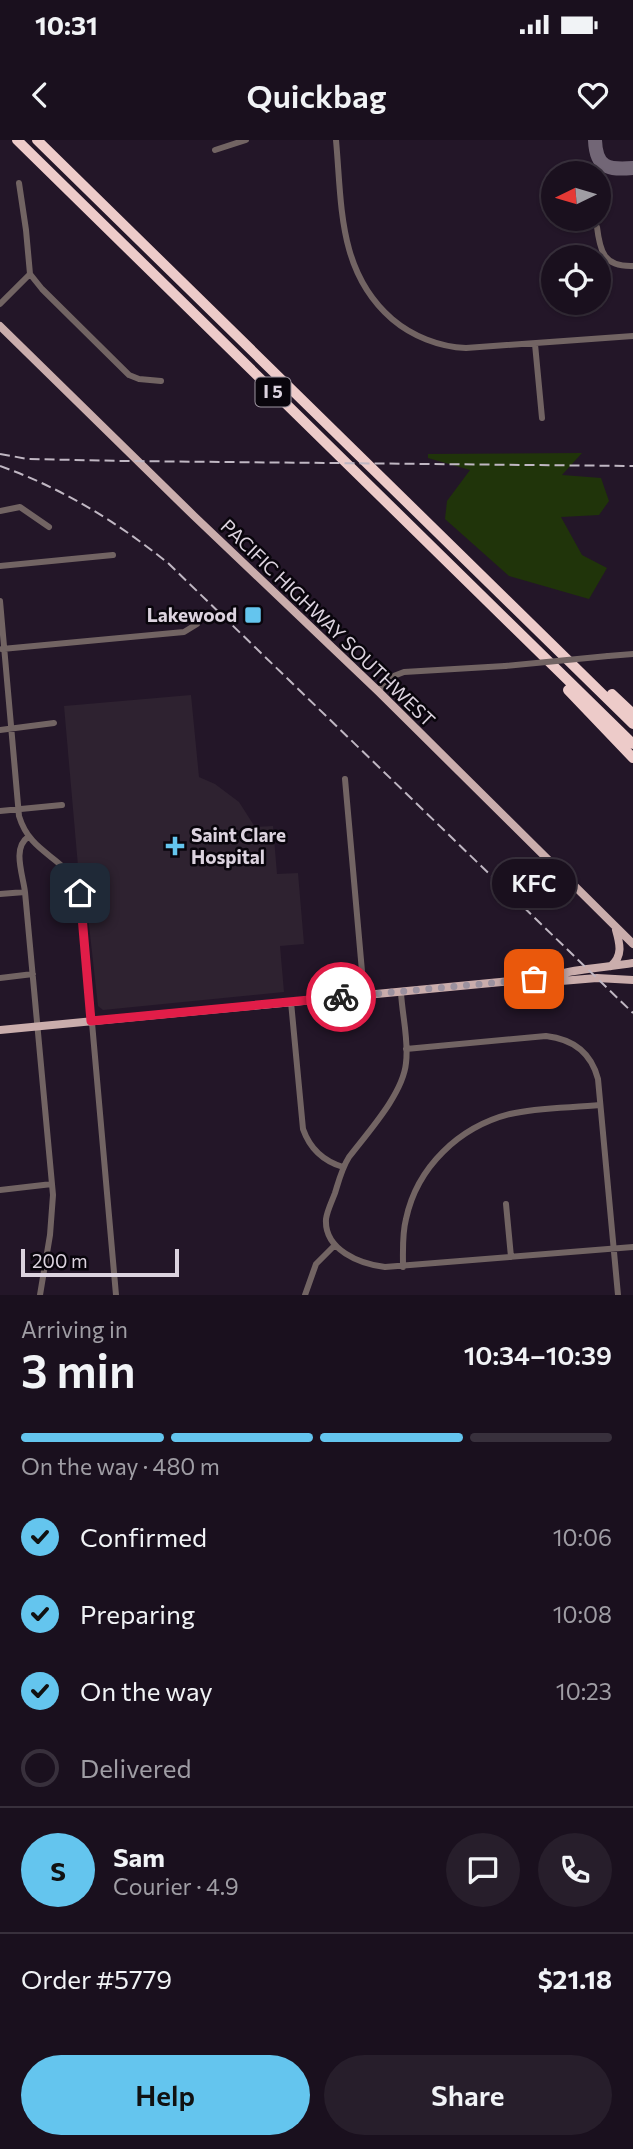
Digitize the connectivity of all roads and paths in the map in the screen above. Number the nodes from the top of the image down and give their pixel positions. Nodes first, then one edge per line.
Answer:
1 (17, 140) edge
2 (37, 140) edge
3 (246, 140) edge
4 (337, 140) edge
5 (215, 150) dead end
6 (19, 183) dead end
7 (598, 231) edge
8 (633, 266) edge
9 (30, 274) junction
10 (0, 304) edge
11 (0, 326) edge
12 (633, 336) edge
13 (535, 344) junction
14 (161, 381) dead end
15 (542, 418) dead end
16 (0, 510) edge
17 (49, 527) dead end
18 (113, 555) dead end
19 (0, 566) edge
20 (0, 601) edge
21 (197, 624) dead end
22 (547, 640) junction
23 (530, 644) junction
24 (2, 649) edge
25 (633, 654) edge
26 (378, 691) junction
27 (633, 714) edge
28 (54, 723) dead end
29 (633, 724) edge
30 (10, 729) junction
31 (0, 730) edge
32 (633, 744) edge
33 (633, 758) edge
34 (345, 779) dead end
35 (62, 805) dead end
36 (18, 809) junction
37 (0, 811) edge
38 (28, 837) junction
39 (25, 892) junction
40 (0, 894) edge
41 (616, 927) junction
42 (633, 944) edge
43 (633, 963) edge
44 (609, 967) junction
45 (33, 974) junction
46 (553, 977) junction
47 (0, 978) edge
48 (633, 980) edge
49 (401, 992) junction
50 (364, 994) junction
51 (291, 1002) junction
52 (91, 1021) junction
53 (37, 1026) junction
54 (0, 1030) edge
55 (407, 1049) junction
56 (600, 1105) junction
57 (343, 1167) junction
58 (52, 1184) junction
59 (0, 1190) edge
60 (506, 1204) dead end
61 (335, 1245) junction
62 (633, 1247) edge
63 (614, 1248) junction
64 (511, 1257) junction
65 (403, 1266) junction
66 (40, 1295) edge
67 (116, 1295) edge
68 (305, 1295) edge
69 (618, 1295) edge

1 - 23 highway, I 5
2 - 22 highway, I 5
3 - 5 street
4 - 13 street
6 - 9 street
7 - 8 street
9 - 10 street
9 - 14 street
11 - 26 main road, PACIFIC HIGHWAY SOUTHWEST
12 - 13 street
13 - 15 street
16 - 17 street
18 - 19 street
20 - 24 street
21 - 24 street
22 - 27 highway
22 - 29 highway, I 5
23 - 32 highway, I 5
23 - 33 highway
24 - 30 street
25 - 26 street, bridge
26 - 41 main road, PACIFIC HIGHWAY SOUTHWEST
28 - 30 street
30 - 31 street
30 - 36 street
34 - 50 street
35 - 36 street
36 - 37 street
36 - 38 street
38 - 39 street
38 - 52 street
39 - 40 street
39 - 45 street
41 - 42 main road, PACIFIC HIGHWAY SOUTHWEST
41 - 44 main road
43 - 44 main road
44 - 46 main road
45 - 47 street
45 - 53 street
46 - 48 main road
46 - 49 main road
49 - 50 main road
49 - 55 street
50 - 51 main road
51 - 52 main road
51 - 57 street
52 - 53 main road
52 - 67 street
53 - 54 main road
53 - 58 street
55 - 56 street
55 - 57 street
56 - 63 street
56 - 65 street
57 - 61 street
58 - 59 street
58 - 66 street
60 - 64 street
61 - 65 street
61 - 68 street
62 - 63 street
63 - 64 street
63 - 69 street
64 - 65 street

